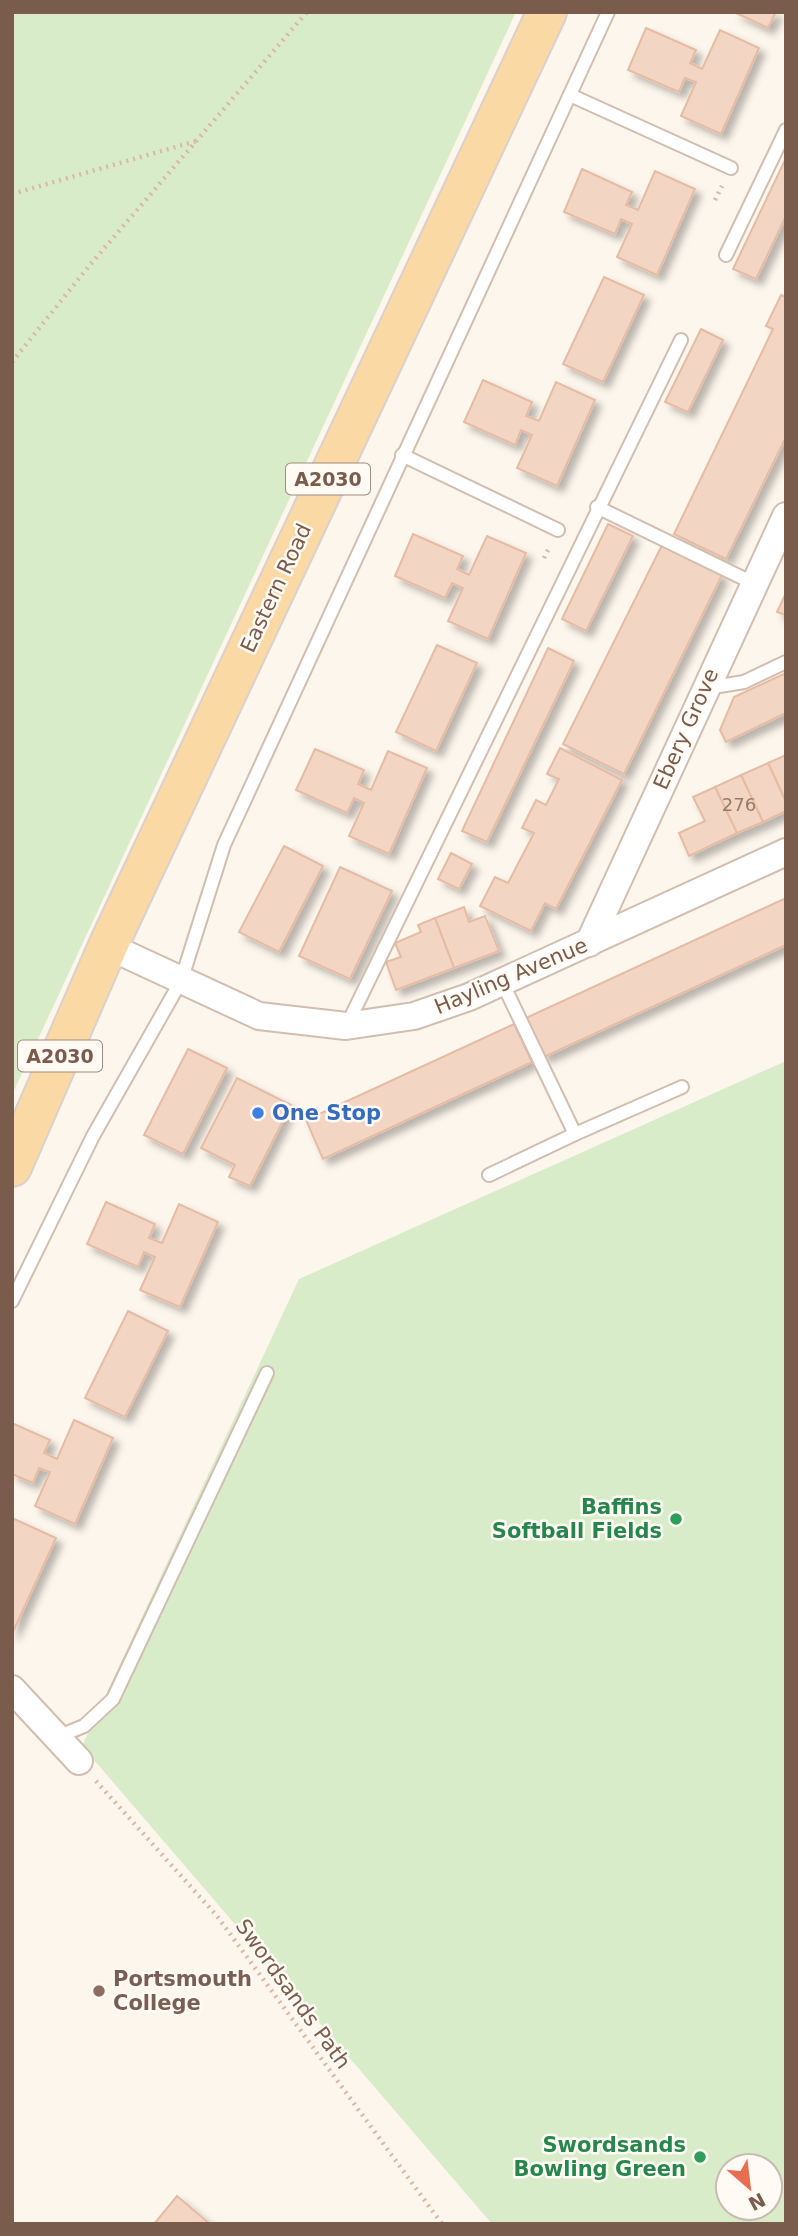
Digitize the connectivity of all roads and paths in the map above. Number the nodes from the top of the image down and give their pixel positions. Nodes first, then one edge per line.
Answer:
1 (307, 12) edge
2 (547, 12) edge
3 (608, 12) edge
4 (570, 95) junction
5 (786, 130) edge
6 (201, 140) junction
7 (731, 168) dead end
8 (12, 194) edge
9 (726, 254) dead end
10 (681, 340) dead end
11 (12, 362) edge
12 (402, 455) junction
13 (597, 507) junction
14 (786, 516) edge
15 (558, 530) dead end
16 (753, 583) junction
17 (786, 662) edge
18 (704, 689) junction
19 (786, 852) edge
20 (589, 943) junction
21 (108, 946) junction
22 (181, 981) junction
23 (503, 984) junction
24 (346, 1026) junction
25 (682, 1087) dead end
26 (575, 1134) junction
27 (12, 1167) edge
28 (489, 1175) dead end
29 (12, 1301) edge
30 (267, 1373) dead end
31 (12, 1689) edge
32 (57, 1737) junction
33 (79, 1761) joint
34 (442, 2224) edge

1 - 6 path
2 - 21 main road, Eastern Road / A2030
3 - 4 lane
4 - 7 lane
4 - 12 lane
5 - 9 lane
6 - 8 path
6 - 11 path
10 - 13 lane
12 - 15 lane
12 - 22 lane
13 - 16 lane
13 - 24 lane
14 - 16 street, Ebery Grove
16 - 18 street, Ebery Grove
17 - 18 lane
18 - 20 street, Ebery Grove
19 - 20 street, Hayling Avenue
20 - 23 street, Hayling Avenue
21 - 22 street, Hayling Avenue
21 - 27 main road, Eastern Road / A2030
22 - 24 street, Hayling Avenue
22 - 29 lane
23 - 24 street, Hayling Avenue
23 - 26 lane
25 - 26 lane
26 - 28 lane
30 - 32 lane
31 - 32 street
32 - 33 street
33 - 34 path, Swordsands Path

